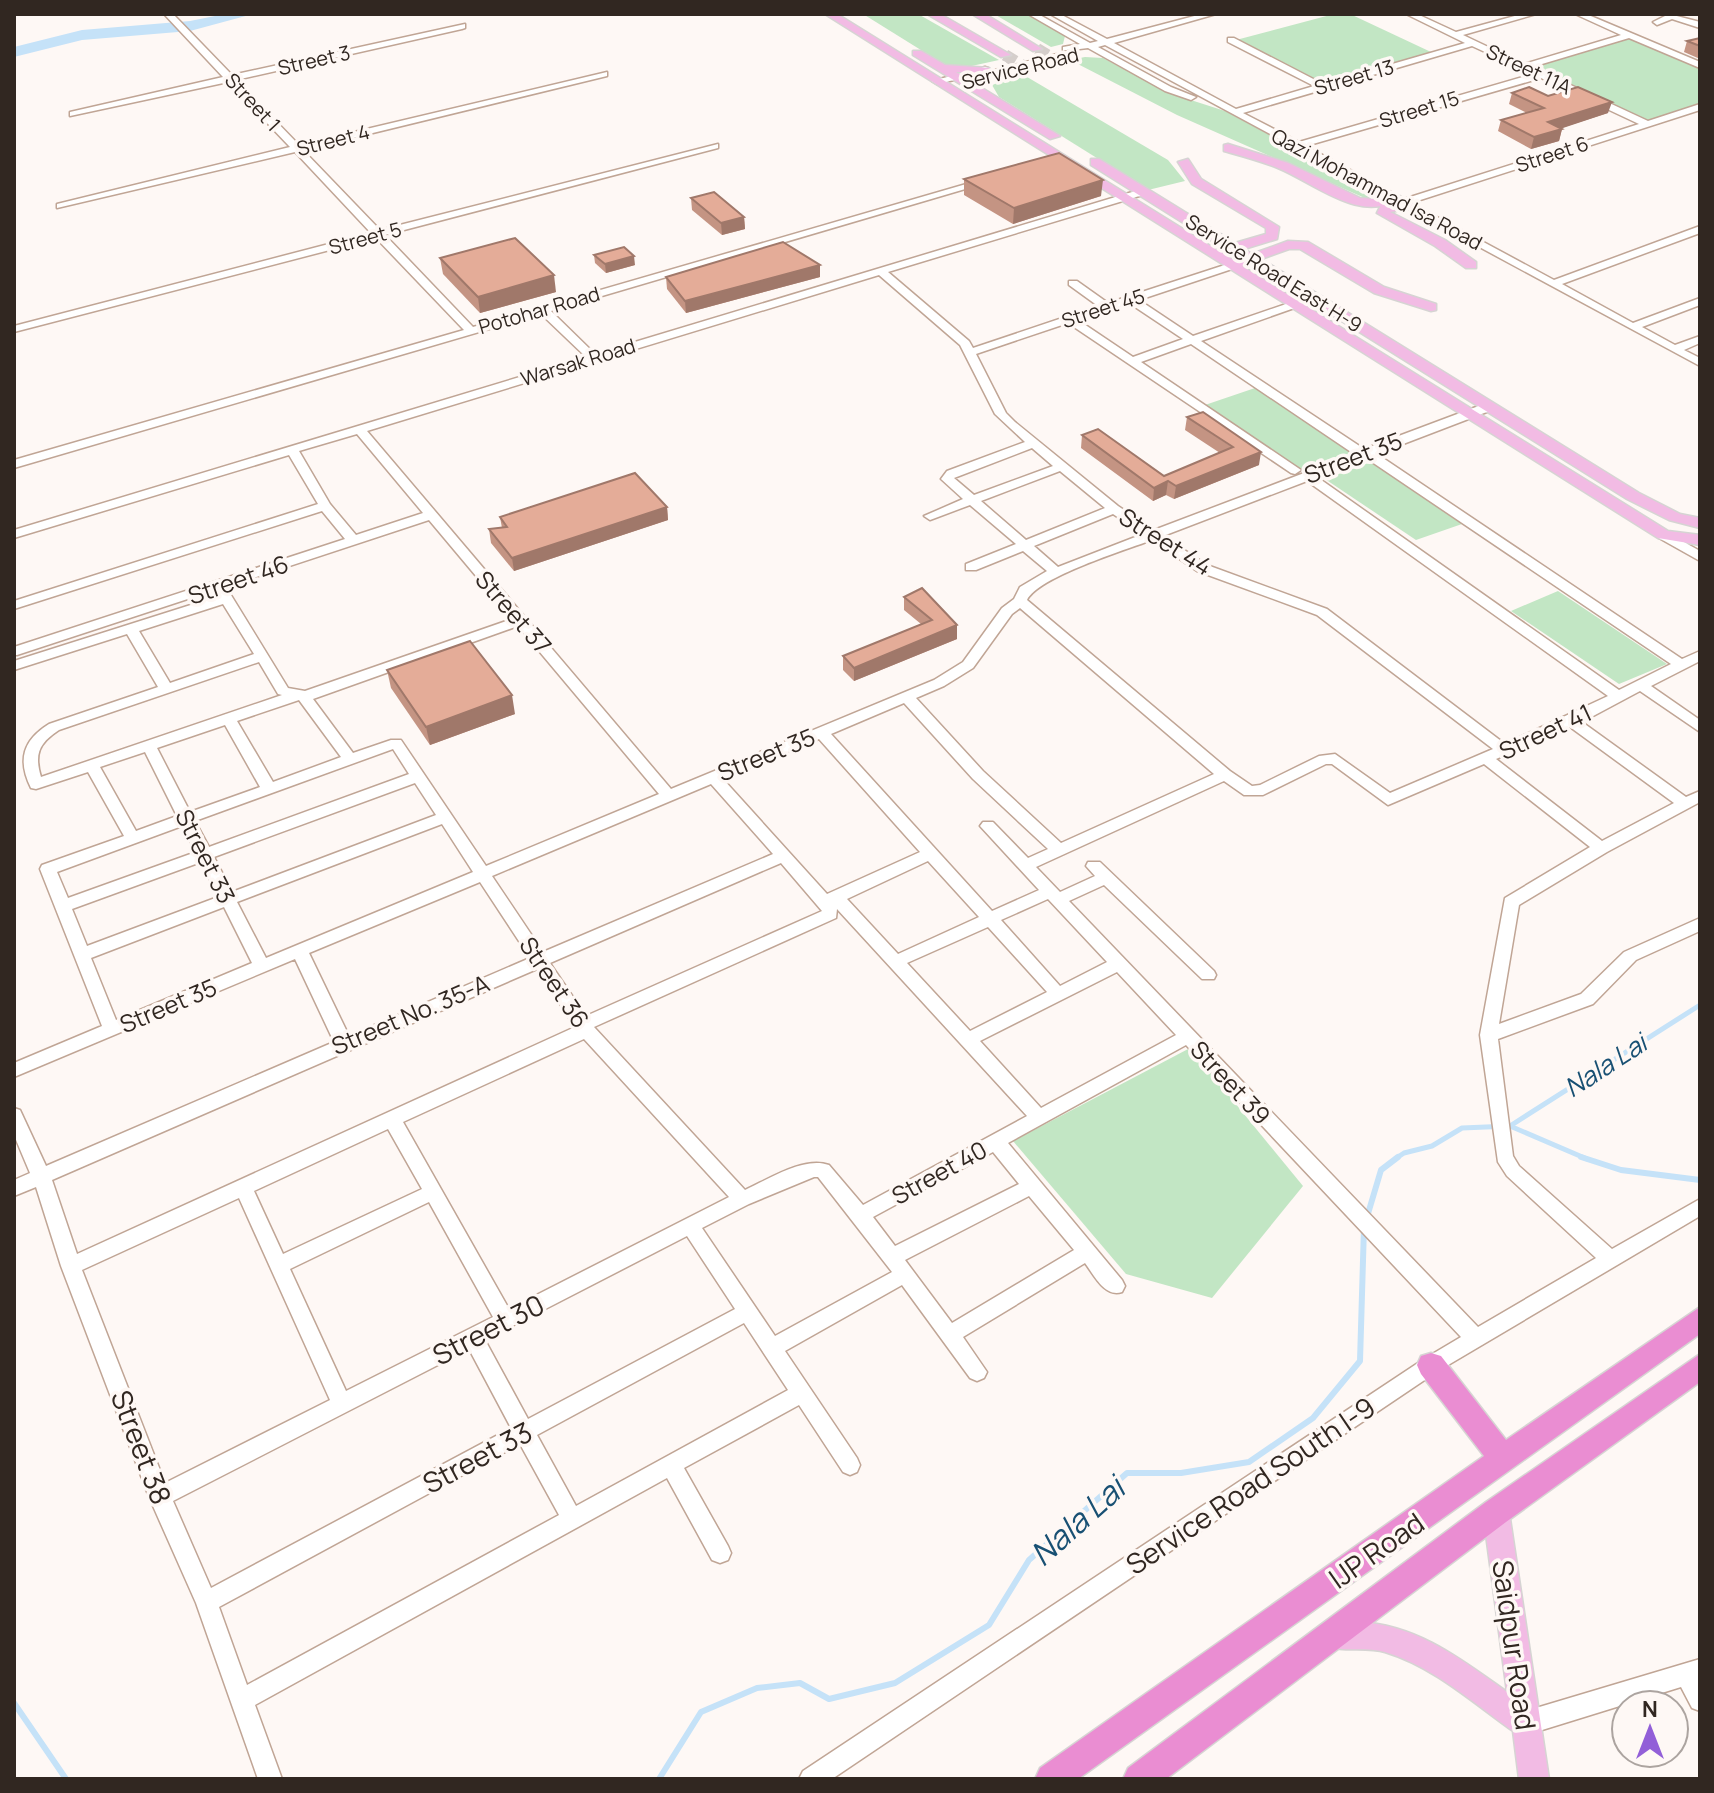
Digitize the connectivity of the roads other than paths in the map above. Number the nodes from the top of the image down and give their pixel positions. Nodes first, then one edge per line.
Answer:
1 (830, 14) edge
2 (852, 14) edge
3 (932, 14) edge
4 (977, 14) edge
5 (1032, 14) edge
6 (1056, 14) edge
7 (1212, 14) edge
8 (1410, 14) edge
9 (1532, 14) edge
10 (1579, 14) edge
11 (170, 16) edge
12 (1657, 22) dead end
13 (1700, 25) edge
14 (462, 26) dead end
15 (1455, 35) junction
16 (1630, 35) junction
17 (1231, 40) dead end
18 (1105, 43) junction
19 (1473, 43) junction
20 (1090, 46) junction
21 (1037, 49) tunnel mouth
22 (1005, 55) tunnel mouth
23 (934, 64) junction
24 (1700, 65) edge
25 (1523, 67) junction
26 (989, 72) junction
27 (604, 74) dead end
28 (1541, 75) junction
29 (232, 79) junction
30 (949, 82) junction
31 (1322, 87) junction
32 (993, 99) junction
33 (1216, 102) junction
34 (1700, 107) edge
35 (1235, 112) junction
36 (73, 114) dead end
37 (1647, 124) junction
38 (715, 146) dead end
39 (1297, 146) junction
40 (1228, 148) dead end
41 (297, 149) junction
42 (1065, 159) junction
43 (1184, 162) dead end
44 (1044, 164) edge
45 (1002, 176) edge
46 (1142, 192) junction
47 (1124, 197) junction
48 (1403, 201) junction
49 (61, 206) dead end
50 (1700, 229) edge
51 (378, 234) junction
52 (1232, 247) junction
53 (1214, 253) junction
54 (1250, 258) junction
55 (1234, 265) junction
56 (1471, 265) dead end
57 (879, 270) junction
58 (1073, 283) dead end
59 (1552, 284) junction
60 (1130, 299) junction
61 (1700, 301) edge
62 (1296, 304) junction
63 (1106, 307) junction
64 (1431, 307) dead end
65 (542, 309) junction
66 (1069, 319) junction
67 (1632, 327) junction
68 (14, 329) edge
69 (470, 330) junction
70 (1700, 339) edge
71 (1193, 340) junction
72 (1394, 346) junction
73 (1675, 349) junction
74 (971, 352) junction
75 (1376, 353) junction
76 (592, 357) junction
77 (1132, 361) junction
78 (1700, 363) edge
79 (1488, 407) junction
80 (1468, 412) junction
81 (359, 429) junction
82 (1032, 444) junction
83 (292, 449) junction
84 (1364, 453) junction
85 (14, 464) edge
86 (1061, 467) junction
87 (1301, 473) junction
88 (972, 501) junction
89 (325, 506) junction
90 (1114, 509) junction
91 (431, 515) junction
92 (930, 516) dead end
93 (1675, 517) junction
94 (1700, 523) edge
95 (14, 534) edge
96 (1664, 535) junction
97 (1152, 536) junction
98 (353, 540) junction
99 (1697, 540) edge
100 (1025, 544) junction
101 (1700, 557) edge
102 (971, 567) dead end
103 (1056, 572) junction
104 (224, 592) junction
105 (1020, 601) junction
106 (14, 605) edge
107 (522, 620) junction
108 (131, 629) junction
109 (1700, 655) edge
110 (17, 656) edge
111 (263, 656) junction
112 (1682, 665) junction
113 (1641, 685) junction
114 (167, 689) junction
115 (302, 696) junction
116 (907, 697) junction
117 (1619, 697) junction
118 (229, 719) junction
119 (1571, 721) junction
120 (1700, 727) edge
121 (821, 732) junction
122 (149, 746) junction
123 (1504, 750) junction
124 (1485, 758) junction
125 (350, 759) junction
126 (92, 766) junction
127 (1225, 775) junction
128 (420, 776) junction
129 (712, 776) junction
130 (269, 789) junction
131 (668, 795) junction
132 (1700, 796) edge
133 (1685, 804) junction
134 (446, 817) junction
135 (187, 818) junction
136 (988, 826) dead end
137 (132, 837) junction
138 (1057, 848) junction
139 (1601, 848) junction
140 (931, 853) junction
141 (206, 855) junction
142 (782, 856) junction
143 (1026, 865) junction
144 (483, 873) junction
145 (1054, 895) junction
146 (228, 900) junction
147 (830, 900) junction
148 (61, 907) junction
149 (991, 918) junction
150 (1700, 924) edge
151 (299, 950) junction
152 (81, 955) junction
153 (539, 959) junction
154 (895, 962) junction
155 (1118, 964) junction
156 (262, 966) junction
157 (1208, 975) dead end
158 (1058, 994) junction
159 (584, 1027) junction
160 (111, 1028) junction
161 (1489, 1035) junction
162 (1188, 1036) junction
163 (967, 1040) junction
164 (343, 1042) junction
165 (14, 1070) edge
166 (14, 1115) edge
167 (1039, 1117) junction
168 (392, 1119) junction
169 (995, 1141) junction
170 (42, 1178) junction
171 (1032, 1186) junction
172 (243, 1187) junction
173 (14, 1188) edge
174 (433, 1192) junction
175 (742, 1199) junction
176 (1695, 1210) edge
177 (861, 1215) junction
178 (690, 1226) junction
179 (1087, 1252) junction
180 (892, 1257) junction
181 (1610, 1259) junction
182 (71, 1266) junction
183 (278, 1266) junction
184 (905, 1274) junction
185 (1115, 1286) dead end
186 (747, 1312) junction
187 (1700, 1319) edge
188 (505, 1320) junction
189 (950, 1335) junction
190 (473, 1337) junction
191 (1475, 1338) junction
192 (771, 1348) junction
193 (1431, 1365) junction
194 (1700, 1366) edge
195 (977, 1372) dead end
196 (802, 1393) junction
197 (342, 1404) junction
198 (524, 1431) junction
199 (1504, 1459) junction
200 (671, 1465) junction
201 (850, 1465) dead end
202 (160, 1497) junction
203 (1496, 1512) junction
204 (572, 1519) junction
205 (720, 1553) dead end
206 (206, 1602) junction
207 (1333, 1635) junction
208 (1693, 1672) edge
209 (242, 1700) junction
210 (1700, 1700) edge
211 (1526, 1723) junction
212 (270, 1779) edge
213 (811, 1779) edge
214 (1051, 1779) edge
215 (1139, 1779) edge
216 (1534, 1779) edge

1 - 30 main road
2 - 23 main road, Service Road East H-9
3 - 22 main road
4 - 21 main road
5 - 20 street, Service Road
6 - 18 street, Qazi Mohammad Isa Road
7 - 18 street, Service Road
8 - 15 street, Street 11A
9 - 15 street
10 - 16 street
11 - 29 street, Street 1
12 - 13 street
14 - 29 street, Street 3
15 - 19 street, Street 11A
16 - 24 street
16 - 25 street
17 - 31 street
18 - 20 street, Service Road
18 - 33 street, Qazi Mohammad Isa Road
19 - 25 street, Street 11A
19 - 31 street, Street 13
20 - 26 street, Service Road, bridge
20 - 33 street, Service Road
23 - 26 main road
23 - 30 main road, Service Road East H-9
25 - 28 street, Street 11A
26 - 30 street, Service Road
26 - 32 main road
27 - 41 street, Street 4
28 - 37 street, Street 11A
28 - 39 street, Street 15
29 - 36 street, Street 3
29 - 41 street, Street 1
30 - 32 main road, Service Road East H-9
30 - 42 main road, Service Road East H-9
31 - 35 street, Street 13
32 - 46 main road, Service Road East H-9
33 - 35 street, Qazi Mohammad Isa Road
34 - 37 street, Street 6
35 - 39 street, Qazi Mohammad Isa Road
37 - 48 street, Street 6
38 - 51 street, Street 5
39 - 48 street, Qazi Mohammad Isa Road
40 - 48 main road
41 - 49 street, Street 4
41 - 51 street, Street 1
42 - 44 street
42 - 47 main road, Service Road East H-9
43 - 52 main road
45 - 65 street, Potohar Road
46 - 47 street, Warsak Road
46 - 52 main road, Service Road East H-9
47 - 53 main road, Service Road East H-9
47 - 57 street, Warsak Road
48 - 56 main road
48 - 59 street, Qazi Mohammad Isa Road
50 - 59 street
51 - 68 street, Street 5
51 - 69 street, Street 1
52 - 53 main road
52 - 54 main road, Service Road East H-9
53 - 55 main road, Service Road East H-9
54 - 55 main road
54 - 64 main road
54 - 72 main road, Service Road East H-9
55 - 60 street, Street 45
55 - 62 main road, Service Road East H-9
57 - 74 street, Street 44
57 - 76 street, Warsak Road
58 - 63 street
59 - 67 street, Qazi Mohammad Isa Road
60 - 63 street, Street 45
60 - 71 street
61 - 67 street
62 - 71 street
62 - 75 main road, Service Road East H-9
63 - 66 street, Street 45
65 - 69 street, Potohar Road
65 - 76 street
66 - 74 street, Street 45
66 - 77 street
67 - 73 street, Qazi Mohammad Isa Road
69 - 85 street, Potohar Road
70 - 73 street
71 - 77 street
71 - 84 street
72 - 75 main road
72 - 79 main road, Service Road East H-9
73 - 78 street, Qazi Mohammad Isa Road
74 - 82 street, Street 44
75 - 80 main road, Service Road East H-9
76 - 81 street, Warsak Road
77 - 87 street
79 - 80 street, Street 35
79 - 93 main road, Service Road East H-9
80 - 84 street, Street 35
80 - 96 main road, Service Road East H-9
81 - 83 street, Warsak Road
81 - 91 street, Street 37
82 - 86 street, Street 44
82 - 88 street
83 - 89 street
83 - 95 street, Warsak Road
84 - 87 street, Street 35
84 - 112 street
86 - 88 street
86 - 90 street, Street 44
87 - 97 street, Street 35
87 - 117 street
88 - 92 street
88 - 100 street
89 - 98 street
89 - 106 street
90 - 97 street, Street 44
90 - 100 street
91 - 98 street, Street 46
91 - 107 street, Street 37
93 - 94 main road, Service Road East H-9
93 - 99 main road
96 - 99 main road, Service Road East H-9
96 - 101 street
97 - 103 street, Street 35
97 - 123 street, Street 44
98 - 104 street, Street 46
100 - 102 street
100 - 103 street
103 - 105 street, Street 35
104 - 108 street
104 - 110 street, Street 46
104 - 111 street
105 - 116 street, Street 35
105 - 127 street
107 - 115 street
107 - 131 street, Street 37
108 - 110 street
108 - 114 street
109 - 112 street, Street 41
111 - 114 street
111 - 115 street
112 - 113 street, Street 41
113 - 117 street, Street 41
113 - 120 street
114 - 126 street
115 - 118 street
115 - 125 street
116 - 121 street, Street 35
116 - 138 street
117 - 119 street, Street 41
118 - 122 street
118 - 130 street
119 - 123 street, Street 41
119 - 133 street
121 - 129 street, Street 35
121 - 140 street
122 - 126 street
122 - 135 street, Street 33
123 - 124 street, Street 41
124 - 127 street, Street 41
124 - 139 street
125 - 128 street, Street 36
125 - 130 street
126 - 137 street
127 - 138 street
128 - 134 street, Street 36
128 - 141 street
129 - 131 street, Street 35
129 - 142 street
130 - 135 street
131 - 144 street, Street 35
132 - 133 street
133 - 139 street
134 - 144 street, Street 36
134 - 146 street
135 - 137 street
135 - 141 street, Street 33
136 - 143 street, Street 39
137 - 148 street
138 - 143 street
139 - 161 street
140 - 147 street
140 - 149 street
141 - 146 street, Street 33
141 - 148 street
142 - 147 street
142 - 153 street, Street No. 35-A
143 - 145 street, Street 39
144 - 151 street, Street 35
144 - 153 street, Street 36
145 - 149 street
145 - 155 street, Street 39
145 - 157 street
146 - 152 street
146 - 156 street, Street 33
147 - 154 street
147 - 159 street
148 - 152 street
149 - 154 street
149 - 158 street
150 - 161 street
151 - 156 street, Street 35
151 - 164 street
152 - 160 street
153 - 159 street, Street 36
153 - 164 street, Street No. 35-A
154 - 163 street
155 - 158 street
155 - 162 street, Street 39
156 - 160 street, Street 35
158 - 163 street
159 - 168 street
159 - 175 street, Street 36
160 - 165 street, Street 35
161 - 181 street
162 - 167 street, Street 40
162 - 191 street, Street 39
163 - 167 street
164 - 170 street, Street No. 35-A
166 - 170 street, Street 38
167 - 169 street, Street 40
168 - 172 street
168 - 174 street
169 - 171 street
169 - 177 street, Street 40
170 - 173 street, Street No. 35-A
170 - 182 street, Street 38
171 - 179 street
171 - 180 street
172 - 182 street
172 - 183 street
174 - 183 street
174 - 188 street
175 - 177 street, Street 30
175 - 178 street, Street 30
176 - 181 street, Service Road South I-9
177 - 180 street, Street 40
178 - 186 street
178 - 188 street, Street 30
179 - 185 street
179 - 189 street
180 - 184 street, Street 40
181 - 191 street, Service Road South I-9
182 - 202 street, Street 38
183 - 197 street
184 - 189 street, Street 40
184 - 192 street
186 - 192 street
186 - 198 street, Street 33
187 - 199 highway, IJP Road
188 - 190 street, Street 30
189 - 195 street, Street 40
190 - 197 street, Street 30
190 - 198 street
191 - 193 street, Service Road South I-9
192 - 196 street
193 - 199 highway
193 - 213 street, Service Road South I-9
194 - 203 highway, IJP Road
196 - 200 street
196 - 201 street
197 - 202 street, Street 30
198 - 204 street
198 - 206 street, Street 33
199 - 214 highway, IJP Road
200 - 204 street
200 - 205 street
202 - 206 street, Street 38
203 - 207 highway, IJP Road
203 - 211 main road, Saidpur Road
204 - 209 street
206 - 209 street, Street 38
207 - 211 main road
207 - 215 highway, IJP Road
208 - 210 street
208 - 211 street
209 - 212 street, Street 38
211 - 216 main road, Saidpur Road

